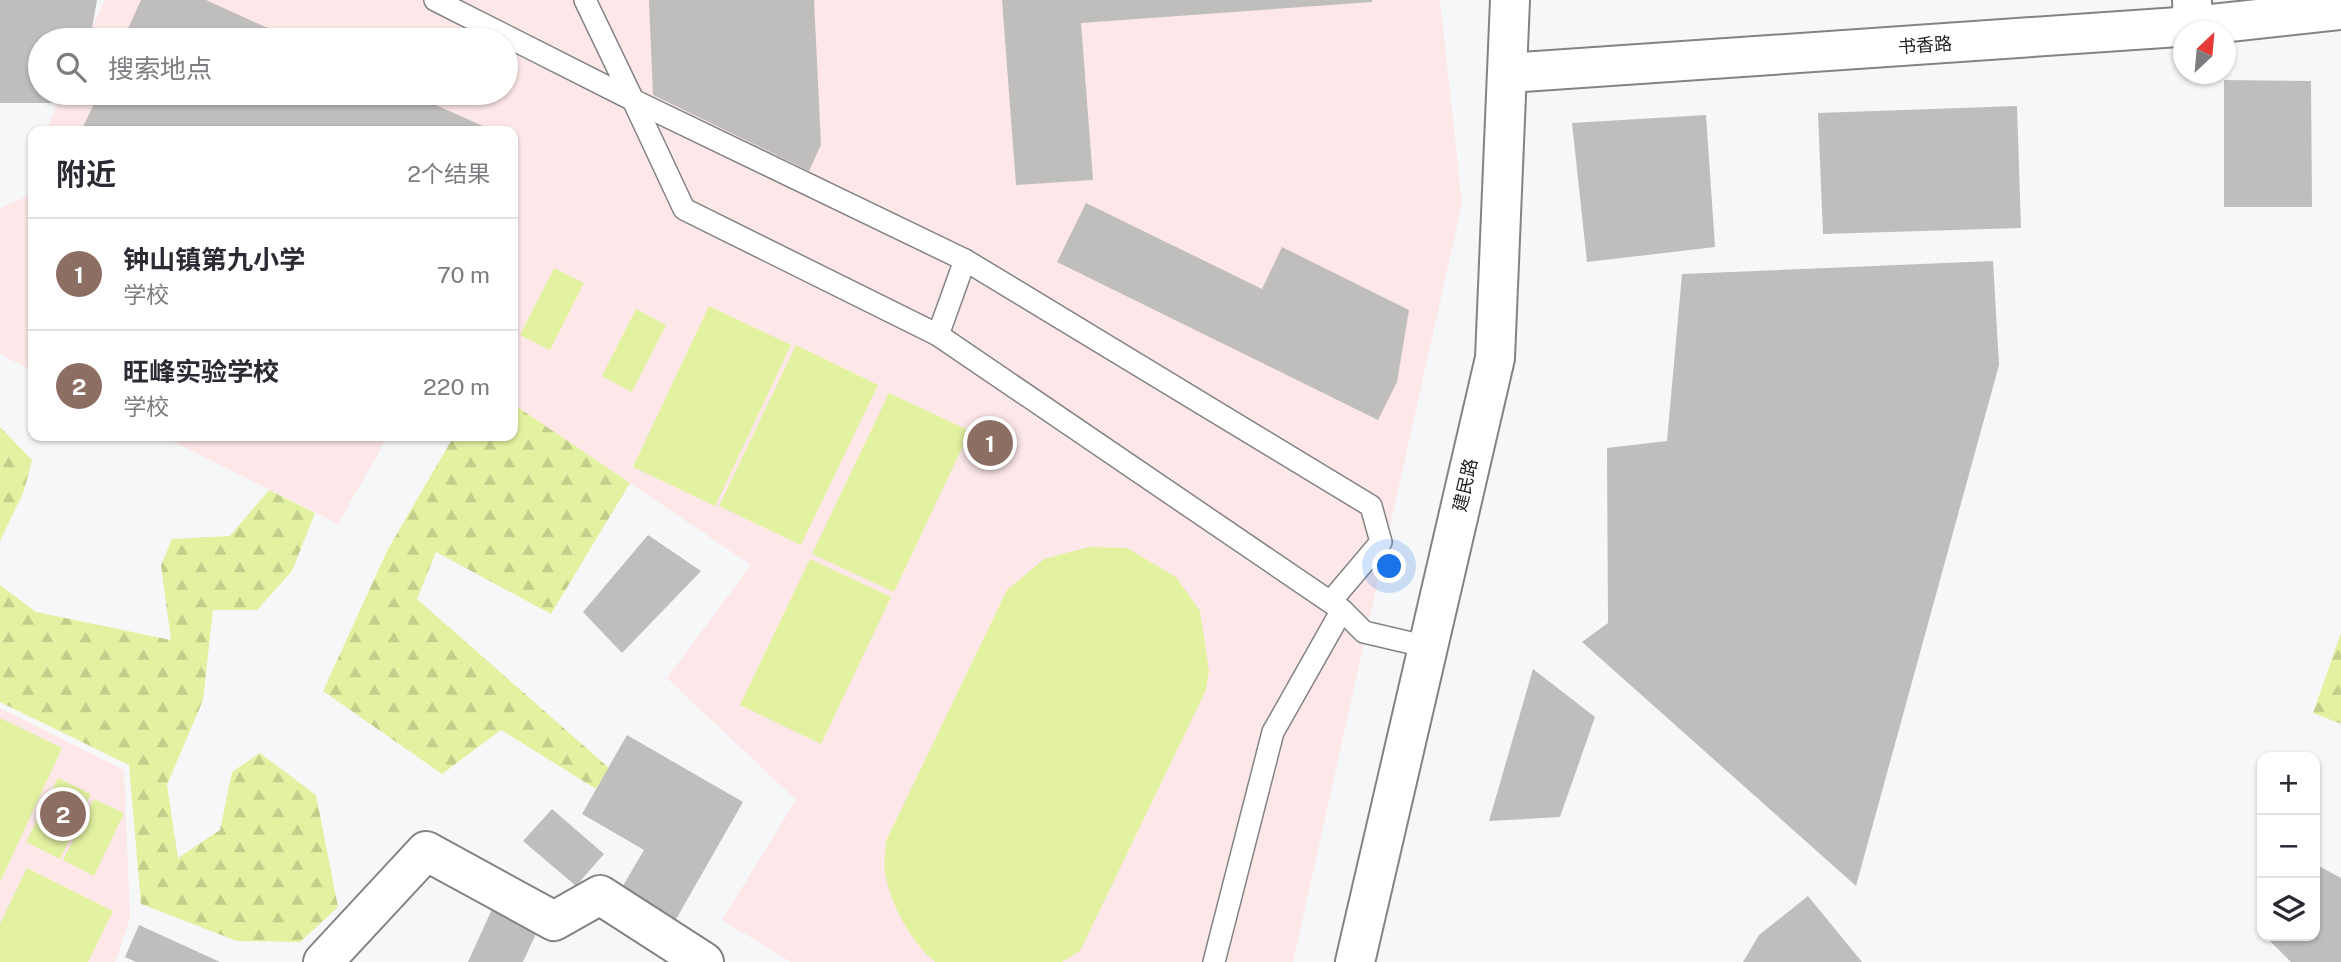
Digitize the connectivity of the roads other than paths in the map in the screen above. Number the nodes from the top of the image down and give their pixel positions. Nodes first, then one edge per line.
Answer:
1 (435, 0) edge
2 (585, 0) edge
3 (1510, 0) edge
4 (2341, 10) edge
5 (2193, 13) edge
6 (490, 28) edge
7 (518, 42) edge
8 (1508, 74) junction
9 (633, 100) junction
10 (965, 260) junction
11 (938, 335) junction
12 (1337, 606) junction
13 (1428, 647) junction
14 (323, 962) edge
15 (704, 962) edge
16 (1214, 962) edge
17 (1355, 962) edge

1 - 6 lane
2 - 9 lane
3 - 8 street, 建民路
4 - 5 street, 书香路
5 - 8 street, 书香路
7 - 9 lane
8 - 13 street, 建民路
9 - 10 lane
9 - 11 lane
10 - 11 lane
10 - 12 lane
11 - 12 lane
12 - 13 lane
12 - 16 lane
13 - 17 street, 建民路
14 - 15 street

